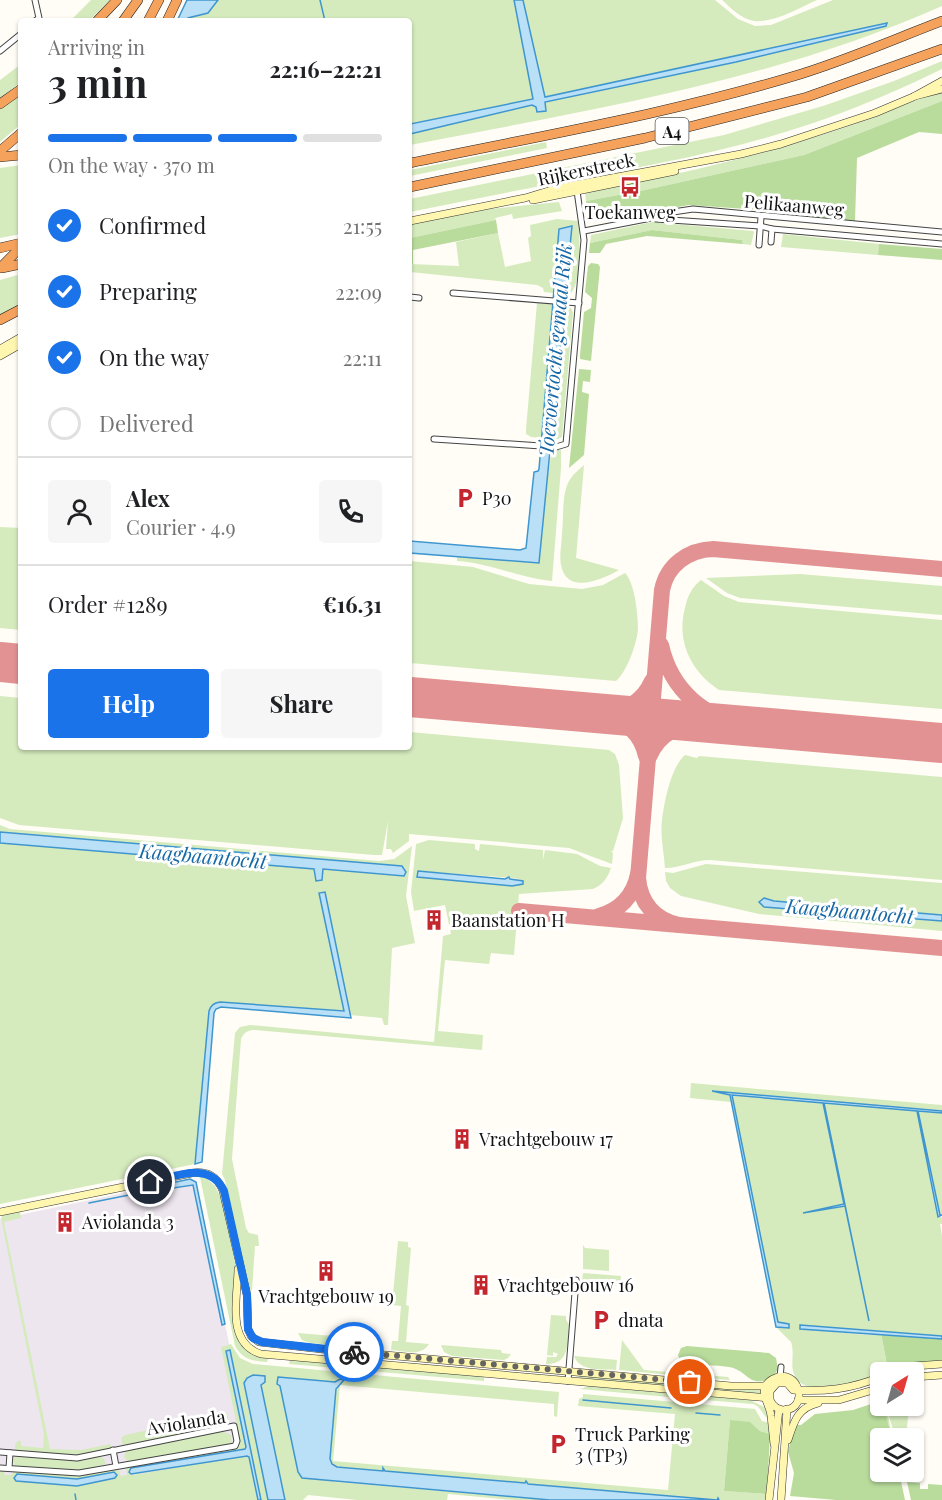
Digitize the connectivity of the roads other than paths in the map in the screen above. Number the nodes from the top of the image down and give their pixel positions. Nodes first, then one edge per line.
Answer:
1 (35, 0) edge
2 (117, 0) edge
3 (138, 0) edge
4 (159, 0) edge
5 (177, 0) edge
6 (39, 18) edge
7 (100, 18) edge
8 (125, 18) edge
9 (150, 18) edge
10 (168, 18) edge
11 (941, 21) edge
12 (18, 36) edge
13 (942, 47) edge
14 (0, 51) edge
15 (942, 81) edge
16 (942, 89) edge
17 (18, 91) edge
18 (913, 96) junction
19 (0, 104) edge
20 (18, 136) edge
21 (0, 151) edge
22 (18, 155) edge
23 (0, 157) edge
24 (412, 163) edge
25 (412, 187) edge
26 (576, 188) junction
27 (761, 217) junction
28 (646, 219) junction
29 (412, 222) edge
30 (856, 225) junction
31 (760, 226) junction
32 (772, 229) junction
33 (584, 231) junction
34 (942, 232) edge
35 (855, 236) junction
36 (771, 242) dead end
37 (942, 244) edge
38 (18, 245) edge
39 (759, 245) dead end
40 (0, 248) edge
41 (18, 248) edge
42 (18, 265) edge
43 (0, 268) edge
44 (453, 293) dead end
45 (412, 297) edge
46 (419, 298) dead end
47 (579, 303) junction
48 (18, 311) edge
49 (0, 320) edge
50 (18, 339) edge
51 (18, 346) edge
52 (0, 350) edge
53 (0, 356) edge
54 (434, 439) dead end
55 (0, 1212) edge
56 (238, 1260) junction
57 (576, 1280) dead end
58 (942, 1364) edge
59 (924, 1365) edge
60 (781, 1367) dead end
61 (568, 1370) junction
62 (942, 1375) edge
63 (924, 1376) edge
64 (780, 1377) junction
65 (870, 1380) edge
66 (568, 1381) junction
67 (766, 1386) junction
68 (799, 1390) junction
69 (870, 1391) edge
70 (767, 1398) junction
71 (798, 1400) junction
72 (828, 1401) junction
73 (779, 1409) junction
74 (788, 1409) junction
75 (774, 1444) junction
76 (786, 1445) junction
77 (113, 1450) junction
78 (0, 1452) edge
79 (10, 1453) junction
80 (116, 1466) junction
81 (0, 1468) edge
82 (9, 1468) junction
83 (769, 1500) edge
84 (781, 1500) edge

1 - 6 street
2 - 7 highway
3 - 8 highway
4 - 9 highway
5 - 10 highway
11 - 24 highway, A4
12 - 14 street
13 - 25 highway, A4
15 - 18 street, Rijkerstreek
16 - 18 street, Rijkerstreek
17 - 19 highway
18 - 26 street, Rijkerstreek
20 - 21 highway
22 - 23 highway
26 - 29 street, Rijkerstreek
26 - 33 street
27 - 28 street, Pelikaanweg
27 - 30 street, Pelikaanweg
27 - 31 street
28 - 31 street, Pelikaanweg
28 - 33 street, Pelikaanweg
30 - 34 street, Pelikaanweg
30 - 35 street
31 - 32 street, Pelikaanweg
31 - 39 street, Pelikaanweg
32 - 35 street, Pelikaanweg
32 - 36 street, Pelikaanweg
33 - 47 street
35 - 37 street, Pelikaanweg
38 - 40 highway
41 - 43 highway
42 - 43 highway
44 - 47 street
45 - 46 street
47 - 54 street
48 - 49 highway
50 - 52 street
51 - 53 street
55 - 56 street
56 - 61 street
56 - 66 street
57 - 61 street
58 - 59 street
60 - 64 street
61 - 66 street
61 - 67 street
62 - 63 street
64 - 67 street
64 - 68 street
65 - 68 street
66 - 70 street
67 - 70 street
68 - 70 street
68 - 71 street
69 - 72 street
70 - 73 street
70 - 75 street
71 - 72 street
71 - 74 street
72 - 76 street
73 - 74 street
73 - 75 street
74 - 76 street
75 - 83 street
76 - 84 street
77 - 79 street, Aviolanda
77 - 80 street
77 - 80 street, Aviolanda
78 - 79 street, Aviolanda
79 - 82 street
80 - 82 street, Aviolanda
81 - 82 street, Aviolanda

